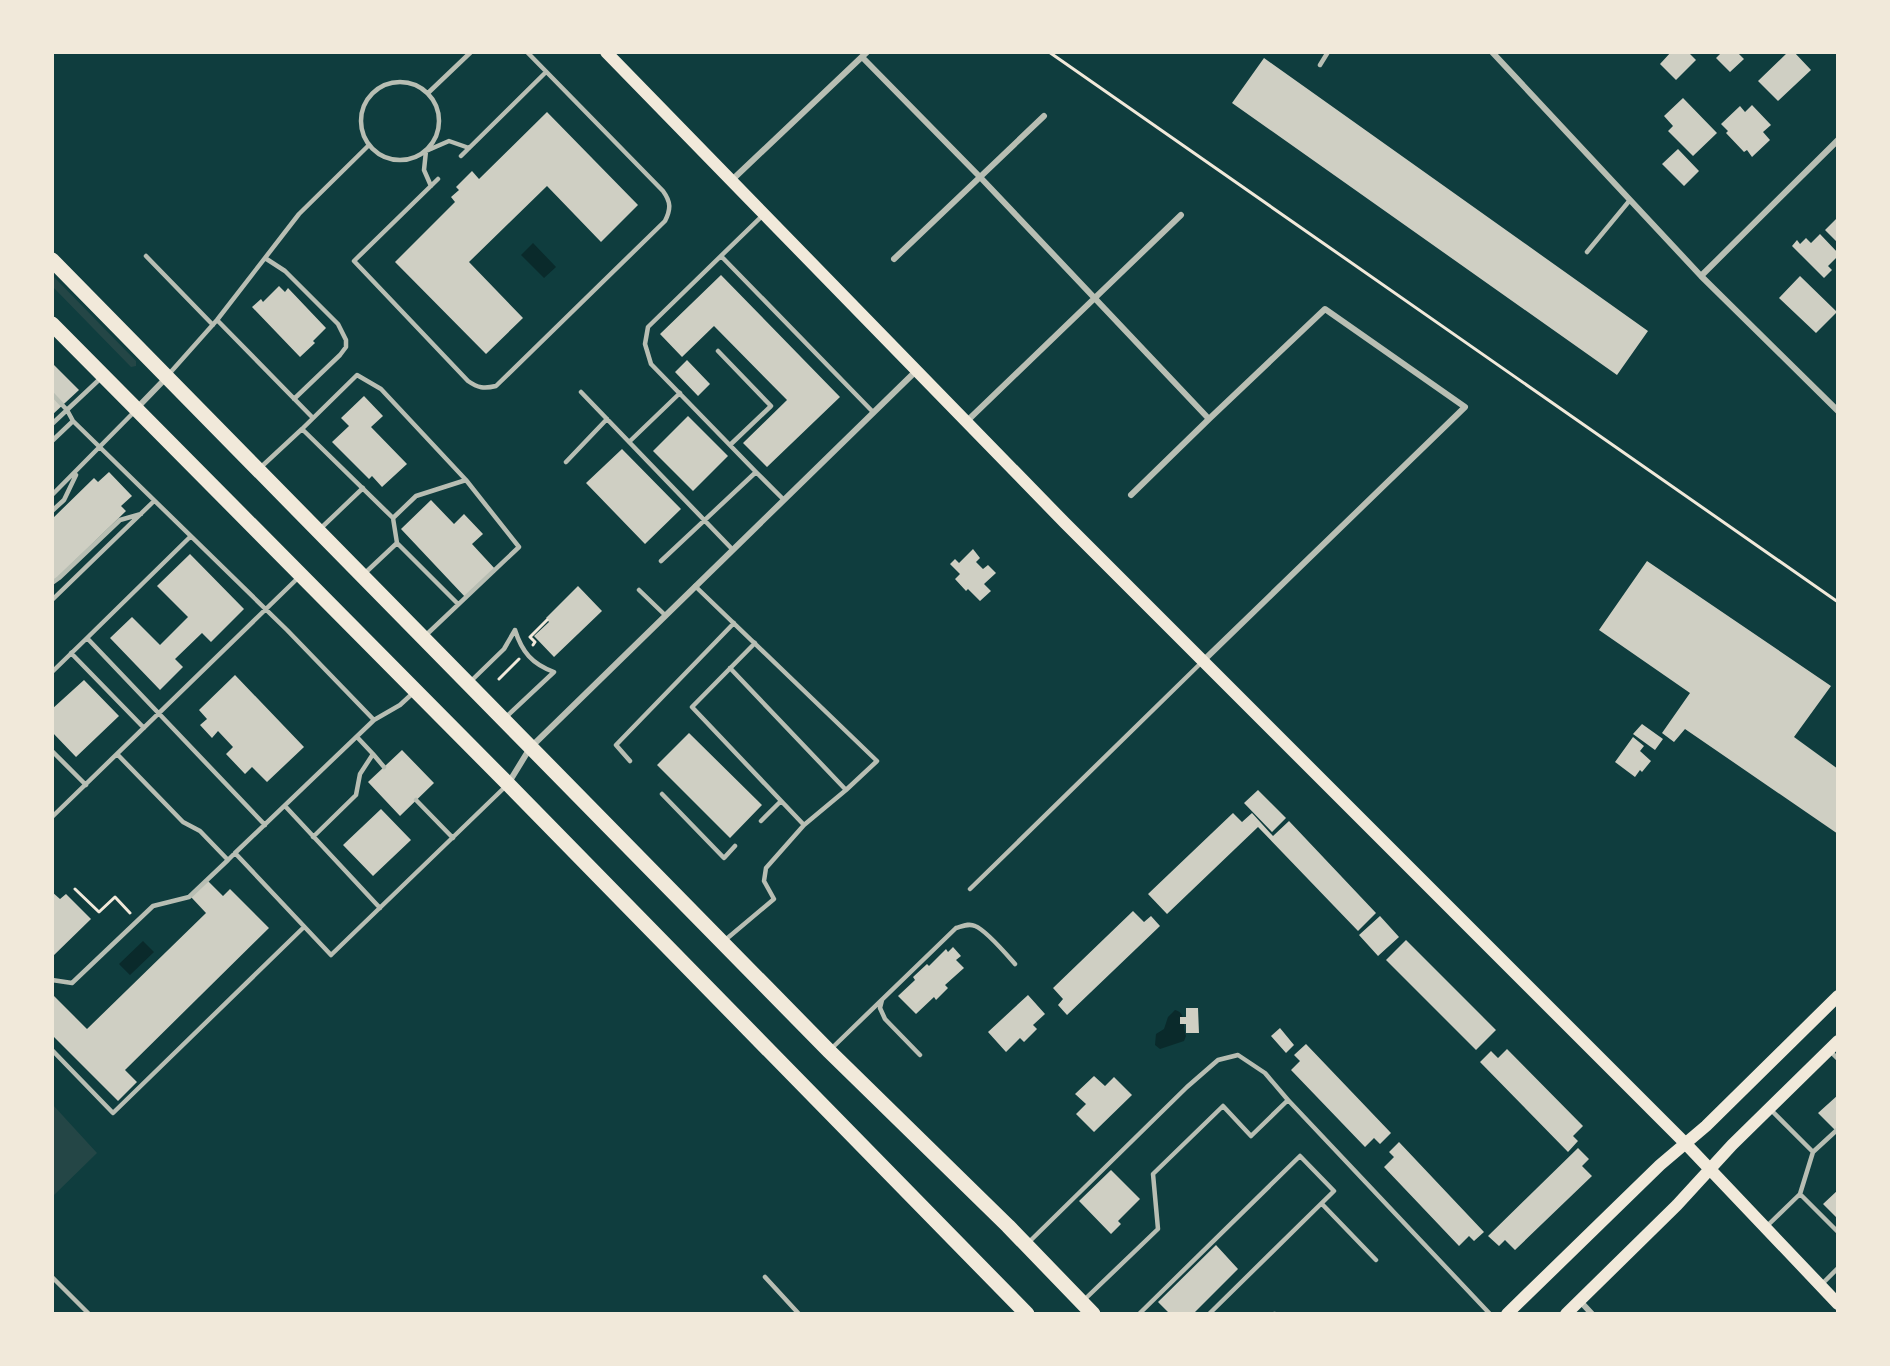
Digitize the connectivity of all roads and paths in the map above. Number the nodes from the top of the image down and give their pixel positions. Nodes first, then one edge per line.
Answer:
1 (471, 52) edge
2 (527, 52) edge
3 (606, 52) edge
4 (1049, 52) edge
5 (1328, 52) edge
6 (1493, 53) edge
7 (864, 55) edge
8 (1320, 65) dead end
9 (546, 72) junction
10 (428, 93) junction
11 (1044, 116) dead end
12 (1838, 140) edge
13 (368, 146) junction
14 (469, 148) junction
15 (426, 151) junction
16 (461, 156) dead end
17 (980, 177) junction
18 (438, 179) dead end
19 (732, 180) junction
20 (431, 186) junction
21 (1630, 200) junction
22 (765, 214) junction
23 (1181, 215) dead end
24 (1587, 252) dead end
25 (146, 256) dead end
26 (721, 256) junction
27 (266, 258) junction
28 (894, 259) dead end
29 (52, 260) edge
30 (1701, 276) junction
31 (1095, 298) junction
32 (215, 322) junction
33 (54, 330) edge
34 (718, 351) dead end
35 (916, 371) junction
36 (104, 376) junction
37 (166, 378) junction
38 (581, 393) dead end
39 (680, 393) junction
40 (52, 394) edge
41 (294, 399) junction
42 (137, 409) junction
43 (68, 410) junction
44 (1838, 411) edge
45 (873, 412) junction
46 (313, 418) junction
47 (1209, 419) junction
48 (607, 420) junction
49 (73, 421) junction
50 (966, 422) junction
51 (52, 424) edge
52 (302, 429) junction
53 (52, 441) edge
54 (629, 442) junction
55 (730, 445) junction
56 (101, 447) junction
57 (566, 462) dead end
58 (79, 470) junction
59 (258, 471) junction
60 (756, 472) junction
61 (466, 480) junction
62 (363, 488) junction
63 (52, 495) edge
64 (1131, 495) dead end
65 (784, 500) junction
66 (154, 501) junction
67 (52, 512) edge
68 (142, 513) junction
69 (393, 518) junction
70 (705, 520) junction
71 (318, 531) junction
72 (190, 537) junction
73 (397, 543) junction
74 (733, 550) junction
75 (661, 561) dead end
76 (302, 574) junction
77 (361, 576) junction
78 (53, 583) edge
79 (695, 586) junction
80 (639, 590) dead end
81 (52, 600) edge
82 (1838, 602) edge
83 (458, 604) junction
84 (265, 610) junction
85 (665, 615) junction
86 (547, 620) dead end
87 (735, 623) junction
88 (87, 638) junction
89 (423, 638) junction
90 (755, 643) junction
91 (530, 648) dead end
92 (71, 653) junction
93 (520, 657) dead end
94 (1203, 661) junction
95 (730, 668) junction
96 (52, 672) edge
97 (499, 679) dead end
98 (468, 684) junction
99 (415, 691) junction
100 (159, 713) junction
101 (374, 720) junction
102 (503, 720) junction
103 (144, 728) junction
104 (357, 737) junction
105 (530, 748) junction
106 (52, 751) edge
107 (117, 754) junction
108 (373, 754) junction
109 (630, 761) dead end
110 (384, 767) dead end
111 (508, 784) junction
112 (86, 785) junction
113 (846, 790) junction
114 (662, 794) dead end
115 (416, 800) dead end
116 (781, 801) junction
117 (285, 806) junction
118 (52, 817) edge
119 (761, 820) dead end
120 (265, 825) junction
121 (804, 825) junction
122 (313, 837) junction
123 (453, 838) junction
124 (735, 846) dead end
125 (235, 853) junction
126 (228, 860) junction
127 (75, 889) dead end
128 (970, 889) dead end
129 (380, 908) junction
130 (137, 922) junction
131 (304, 927) junction
132 (722, 943) junction
133 (1015, 963) dead end
134 (52, 980) edge
135 (1838, 996) edge
136 (882, 1000) junction
137 (52, 1050) edge
138 (1834, 1050) edge
139 (829, 1051) junction
140 (920, 1054) dead end
141 (1288, 1100) junction
142 (1769, 1108) junction
143 (1838, 1129) edge
144 (1685, 1143) junction
145 (1813, 1152) junction
146 (1710, 1169) junction
147 (1800, 1194) junction
148 (1322, 1204) junction
149 (1765, 1228) junction
150 (1838, 1232) edge
151 (1027, 1245) junction
152 (1376, 1260) dead end
153 (1838, 1268) edge
154 (52, 1277) edge
155 (765, 1277) dead end
156 (1821, 1286) junction
157 (1579, 1300) junction
158 (1082, 1302) junction
159 (1838, 1304) edge
160 (89, 1314) edge
161 (799, 1314) edge
162 (1027, 1314) edge
163 (1094, 1314) edge
164 (1139, 1314) edge
165 (1209, 1314) edge
166 (1490, 1314) edge
167 (1507, 1314) edge
168 (1566, 1314) edge
169 (1592, 1314) edge

1 - 10 lane
2 - 9 lane
3 - 19 main road
4 - 82 path
5 - 8 lane
6 - 21 street
7 - 17 street
7 - 19 street
9 - 14 lane
9 - 20 lane
10 - 13 lane
10 - 15 lane
11 - 17 street
12 - 30 street
13 - 15 lane
13 - 27 lane
14 - 15 lane
14 - 16 lane
15 - 20 lane
17 - 28 street
17 - 31 street
18 - 20 lane
19 - 22 main road
21 - 24 lane
21 - 30 street
22 - 26 lane
22 - 35 main road
23 - 31 street
25 - 32 lane
26 - 39 lane
26 - 45 lane
27 - 32 lane
27 - 41 lane
29 - 37 highway
30 - 44 street
31 - 47 street
31 - 50 street
32 - 37 lane
32 - 41 lane
33 - 36 highway
34 - 55 lane
35 - 45 street
35 - 50 main road
36 - 42 highway
36 - 43 lane
37 - 42 street
37 - 59 highway
38 - 48 lane
39 - 54 lane
39 - 55 lane
40 - 43 lane
41 - 46 lane
42 - 56 lane
42 - 76 highway
43 - 49 lane
43 - 51 lane
45 - 65 street
46 - 52 lane
46 - 61 lane
47 - 64 street
47 - 94 street
48 - 54 lane
48 - 57 lane
49 - 53 lane
49 - 56 lane
50 - 94 main road
52 - 59 lane
52 - 62 lane
54 - 70 lane
55 - 60 lane
56 - 58 lane
56 - 66 lane
58 - 63 lane
58 - 67 lane
59 - 71 highway
60 - 65 lane
60 - 70 lane
61 - 69 lane
61 - 83 lane
62 - 69 lane
62 - 71 lane
65 - 74 street
66 - 68 lane
66 - 72 lane
68 - 78 lane
68 - 81 lane
69 - 73 lane
70 - 74 lane
70 - 75 lane
71 - 77 highway
72 - 84 lane
72 - 88 lane
73 - 77 lane
73 - 83 lane
74 - 79 street
76 - 84 lane
76 - 99 highway
77 - 89 highway
79 - 85 street
79 - 87 lane
80 - 85 lane
83 - 89 lane
84 - 100 lane
84 - 101 lane
85 - 105 street
86 - 91 path
87 - 90 lane
87 - 109 lane
88 - 92 lane
88 - 100 lane
89 - 98 highway
90 - 95 lane
90 - 113 lane
92 - 96 lane
92 - 103 lane
93 - 97 path
94 - 128 lane
94 - 144 main road
95 - 113 lane
95 - 116 lane
98 - 102 highway
98 - 102 lane
99 - 101 lane
99 - 111 highway
100 - 103 lane
100 - 120 lane
101 - 104 lane
102 - 105 highway
103 - 107 lane
104 - 108 lane
104 - 117 lane
105 - 111 street
105 - 132 highway
106 - 112 lane
107 - 112 lane
107 - 126 lane
108 - 110 lane
108 - 122 lane
111 - 123 lane
111 - 162 highway
112 - 118 lane
113 - 121 lane
114 - 124 lane
115 - 123 lane
116 - 119 lane
116 - 121 lane
117 - 120 lane
117 - 122 lane
120 - 125 lane
121 - 132 lane
122 - 129 lane
123 - 129 lane
125 - 126 lane
125 - 131 lane
126 - 130 lane
127 - 130 path
129 - 131 lane
130 - 134 lane
131 - 137 lane
132 - 139 highway
133 - 136 lane
135 - 144 main road
136 - 139 lane
136 - 140 lane
138 - 142 main road
139 - 151 highway
141 - 151 lane
141 - 158 lane
141 - 166 lane
142 - 145 lane
142 - 146 main road
143 - 145 lane
144 - 146 main road
144 - 167 main road
145 - 147 lane
146 - 149 main road
146 - 157 main road
147 - 149 lane
147 - 150 lane
148 - 152 lane
148 - 164 lane
148 - 165 lane
149 - 156 main road
151 - 158 highway
153 - 156 lane
154 - 160 lane
155 - 161 lane
156 - 159 main road
157 - 168 main road
157 - 169 street
158 - 163 highway

